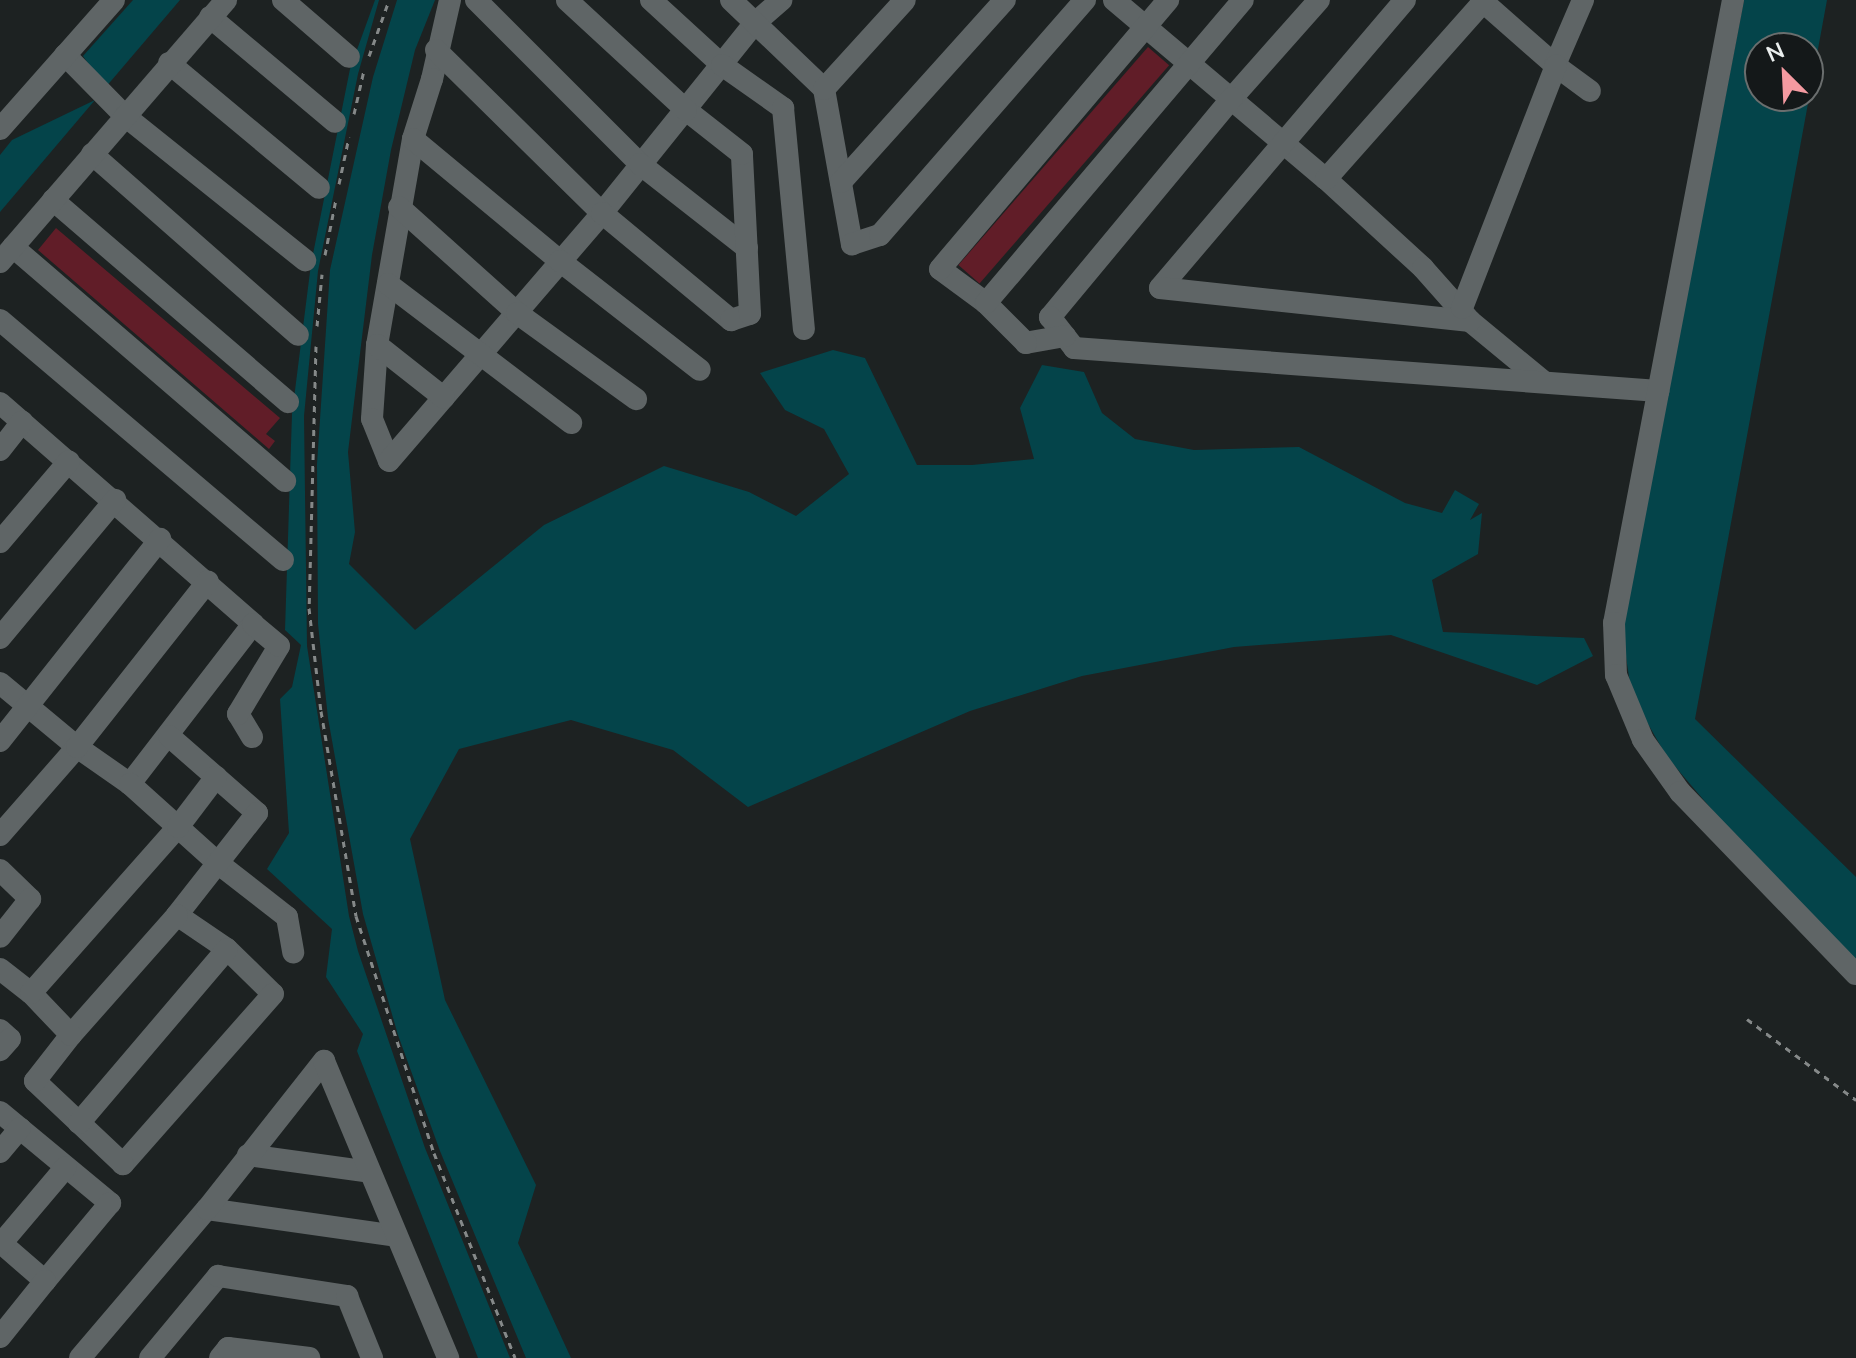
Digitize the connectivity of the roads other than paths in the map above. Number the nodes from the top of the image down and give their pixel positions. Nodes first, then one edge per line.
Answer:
1 (114, 0) edge
2 (226, 0) edge
3 (283, 0) edge
4 (450, 0) edge
5 (476, 0) edge
6 (567, 0) edge
7 (651, 0) edge
8 (731, 0) edge
9 (781, 0) edge
10 (905, 0) edge
11 (1005, 0) edge
12 (1085, 0) edge
13 (1114, 0) edge
14 (1168, 0) edge
15 (1243, 0) edge
16 (1319, 0) edge
17 (1405, 0) edge
18 (1583, 0) edge
19 (1733, 0) edge
20 (1483, 1) edge
21 (210, 17) junction
22 (755, 23) junction
23 (1146, 27) junction
24 (436, 50) junction
25 (65, 55) junction
26 (349, 57) dead end
27 (169, 63) junction
28 (1187, 63) junction
29 (722, 65) junction
30 (1555, 66) junction
31 (824, 89) junction
32 (1590, 91) dead end
33 (1232, 98) junction
34 (686, 110) junction
35 (125, 116) junction
36 (346, 125) road end
37 (0, 129) edge
38 (413, 139) junction
39 (1283, 142) junction
40 (92, 154) junction
41 (640, 164) junction
42 (1326, 179) junction
43 (841, 182) junction
44 (319, 188) dead end
45 (53, 200) junction
46 (399, 207) junction
47 (602, 213) junction
48 (747, 248) junction
49 (6, 254) edge
50 (560, 261) junction
51 (317, 262) road end
52 (388, 284) junction
53 (986, 303) junction
54 (517, 313) junction
55 (1466, 315) junction
56 (0, 320) edge
57 (804, 329) dead end
58 (298, 335) dead end
59 (1065, 336) junction
60 (377, 345) junction
61 (480, 356) junction
62 (700, 370) dead end
63 (1544, 382) junction
64 (1658, 391) junction
65 (444, 398) junction
66 (636, 399) dead end
67 (288, 402) dead end
68 (0, 403) edge
69 (22, 422) junction
70 (571, 423) dead end
71 (0, 450) edge
72 (69, 461) junction
73 (285, 481) dead end
74 (115, 500) junction
75 (160, 539) junction
76 (0, 542) edge
77 (283, 560) dead end
78 (208, 581) junction
79 (253, 624) junction
80 (0, 638) edge
81 (0, 683) edge
82 (28, 707) junction
83 (169, 736) junction
84 (252, 737) dead end
85 (0, 741) edge
86 (77, 747) junction
87 (216, 777) junction
88 (130, 784) junction
89 (178, 827) junction
90 (0, 835) edge
91 (219, 864) junction
92 (0, 870) edge
93 (177, 915) junction
94 (0, 937) edge
95 (227, 949) junction
96 (293, 952) dead end
97 (0, 969) edge
98 (1856, 974) edge
99 (31, 993) junction
100 (0, 1030) edge
101 (71, 1035) junction
102 (0, 1050) edge
103 (0, 1112) edge
104 (79, 1123) junction
105 (20, 1128) junction
106 (0, 1152) edge
107 (248, 1155) junction
108 (66, 1167) junction
109 (370, 1172) junction
110 (207, 1209) junction
111 (396, 1236) junction
112 (0, 1243) edge
113 (45, 1281) junction
114 (0, 1337) edge
115 (80, 1358) edge
116 (150, 1358) edge
117 (220, 1358) edge
118 (309, 1358) edge
119 (372, 1358) edge
120 (448, 1358) edge

1 - 25 lane
2 - 21 lane
3 - 26 lane
4 - 24 lane
5 - 41 lane
6 - 34 lane
7 - 29 lane
8 - 22 lane
9 - 22 lane
10 - 31 lane
11 - 43 lane
12 - 43 lane
13 - 23 lane
14 - 23 lane
15 - 28 lane
16 - 33 lane
17 - 39 lane
18 - 30 lane
19 - 64 lane
20 - 30 lane
20 - 42 lane
21 - 27 lane
21 - 36 lane
22 - 29 lane
22 - 31 lane
23 - 28 lane
23 - 53 lane
24 - 38 lane
24 - 47 lane
25 - 35 lane
25 - 37 lane
27 - 35 lane
27 - 44 lane
28 - 33 lane
28 - 53 lane
29 - 34 lane
29 - 57 lane
30 - 32 lane
30 - 55 lane
31 - 43 lane
33 - 39 lane
33 - 59 lane
34 - 41 lane
34 - 48 lane
35 - 40 lane
35 - 51 lane
38 - 46 lane
38 - 50 lane
39 - 42 lane
39 - 55 lane
40 - 45 lane
40 - 58 lane
41 - 47 lane
41 - 48 lane
42 - 55 lane
45 - 49 lane
45 - 67 lane
46 - 52 lane
46 - 54 lane
47 - 48 lane
47 - 50 lane
49 - 73 lane
50 - 54 lane
50 - 62 lane
52 - 60 lane
52 - 61 lane
53 - 59 lane
54 - 61 lane
54 - 66 lane
55 - 63 lane
56 - 77 lane
59 - 63 lane
60 - 65 lane
60 - 65 lane
61 - 65 lane
61 - 70 lane
63 - 64 lane
64 - 98 lane
68 - 69 lane
69 - 71 lane
69 - 72 lane
72 - 74 lane
72 - 76 lane
74 - 75 lane
74 - 80 lane
75 - 78 lane
75 - 82 lane
78 - 79 lane
78 - 86 lane
79 - 83 lane
79 - 84 lane
81 - 82 lane
82 - 85 lane
82 - 86 lane
83 - 87 lane
83 - 88 lane
86 - 88 lane
86 - 90 lane
87 - 89 lane
87 - 91 lane
88 - 89 lane
89 - 91 lane
89 - 99 lane
91 - 93 lane
91 - 96 lane
92 - 94 lane
93 - 95 lane
93 - 101 lane
95 - 104 lane
95 - 104 lane
97 - 99 lane
99 - 101 lane
100 - 102 lane
101 - 104 lane
103 - 105 lane
105 - 106 lane
105 - 108 lane
107 - 109 lane
107 - 109 lane
107 - 110 lane
108 - 112 lane
108 - 113 lane
109 - 111 lane
110 - 111 lane
110 - 115 lane
111 - 120 lane
112 - 113 lane
113 - 114 lane
116 - 119 lane
117 - 118 lane

